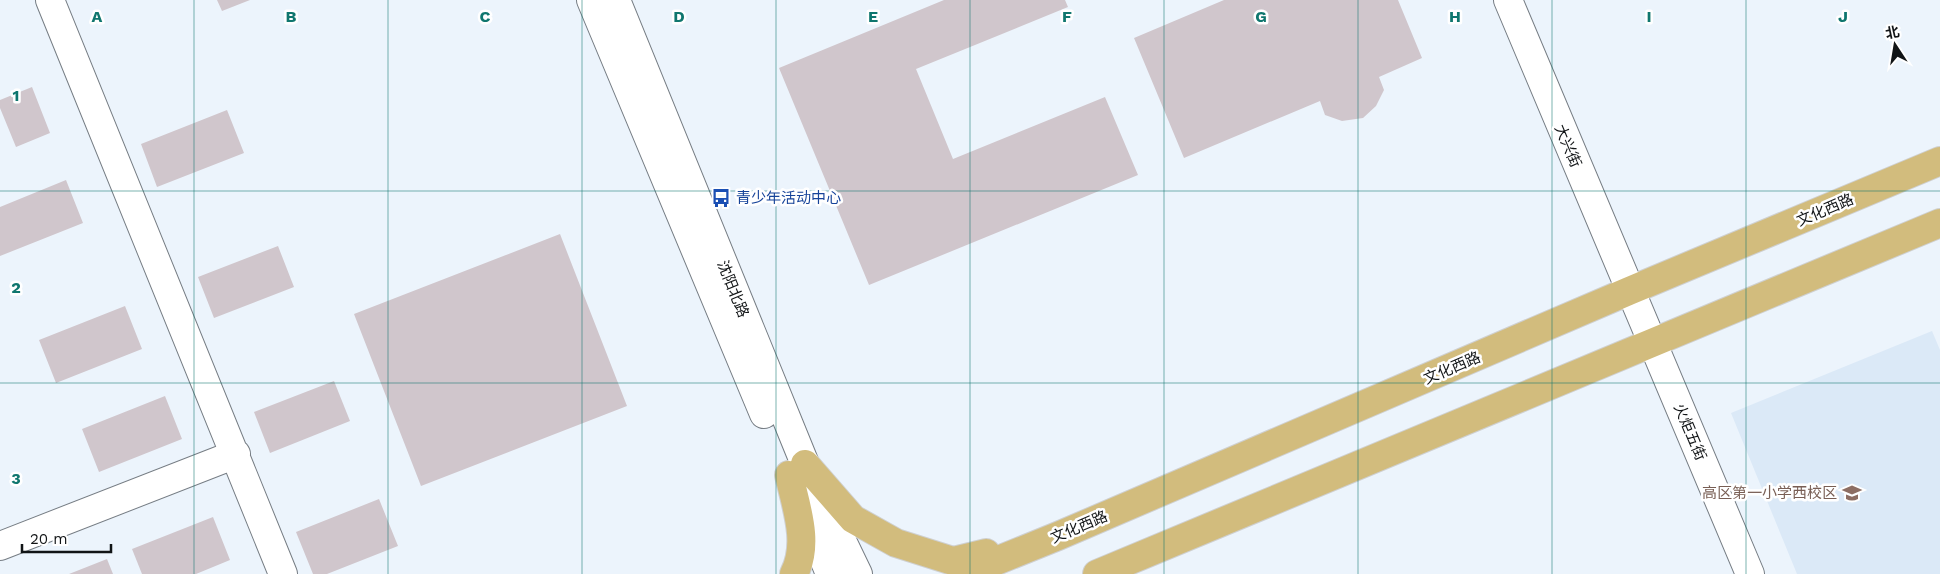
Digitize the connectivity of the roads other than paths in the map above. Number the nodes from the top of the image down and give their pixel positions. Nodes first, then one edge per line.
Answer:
1 (50, 0) edge
2 (591, 0) edge
3 (616, 0) edge
4 (1508, 0) edge
5 (1940, 162) edge
6 (1940, 223) edge
7 (1629, 291) junction
8 (1653, 343) junction
9 (236, 454) junction
10 (797, 470) junction
11 (1058, 536) junction
12 (0, 546) edge
13 (283, 574) edge
14 (794, 574) edge
15 (830, 574) edge
16 (858, 574) edge
17 (964, 574) edge
18 (1098, 574) edge
19 (1750, 574) edge

1 - 9 street
2 - 10 street, 沈阳北路
3 - 10 street, 沈阳北路
4 - 7 street, 大兴街
5 - 7 main road, 文化西路
6 - 8 main road
7 - 8 street, 火炬五街
7 - 11 main road, 文化西路
8 - 18 main road
8 - 19 street, 火炬五街
9 - 12 street
9 - 13 street
10 - 11 main road
10 - 14 main road
10 - 15 street, 沈阳北路
10 - 16 street, 沈阳北路
11 - 17 main road, 文化西路

